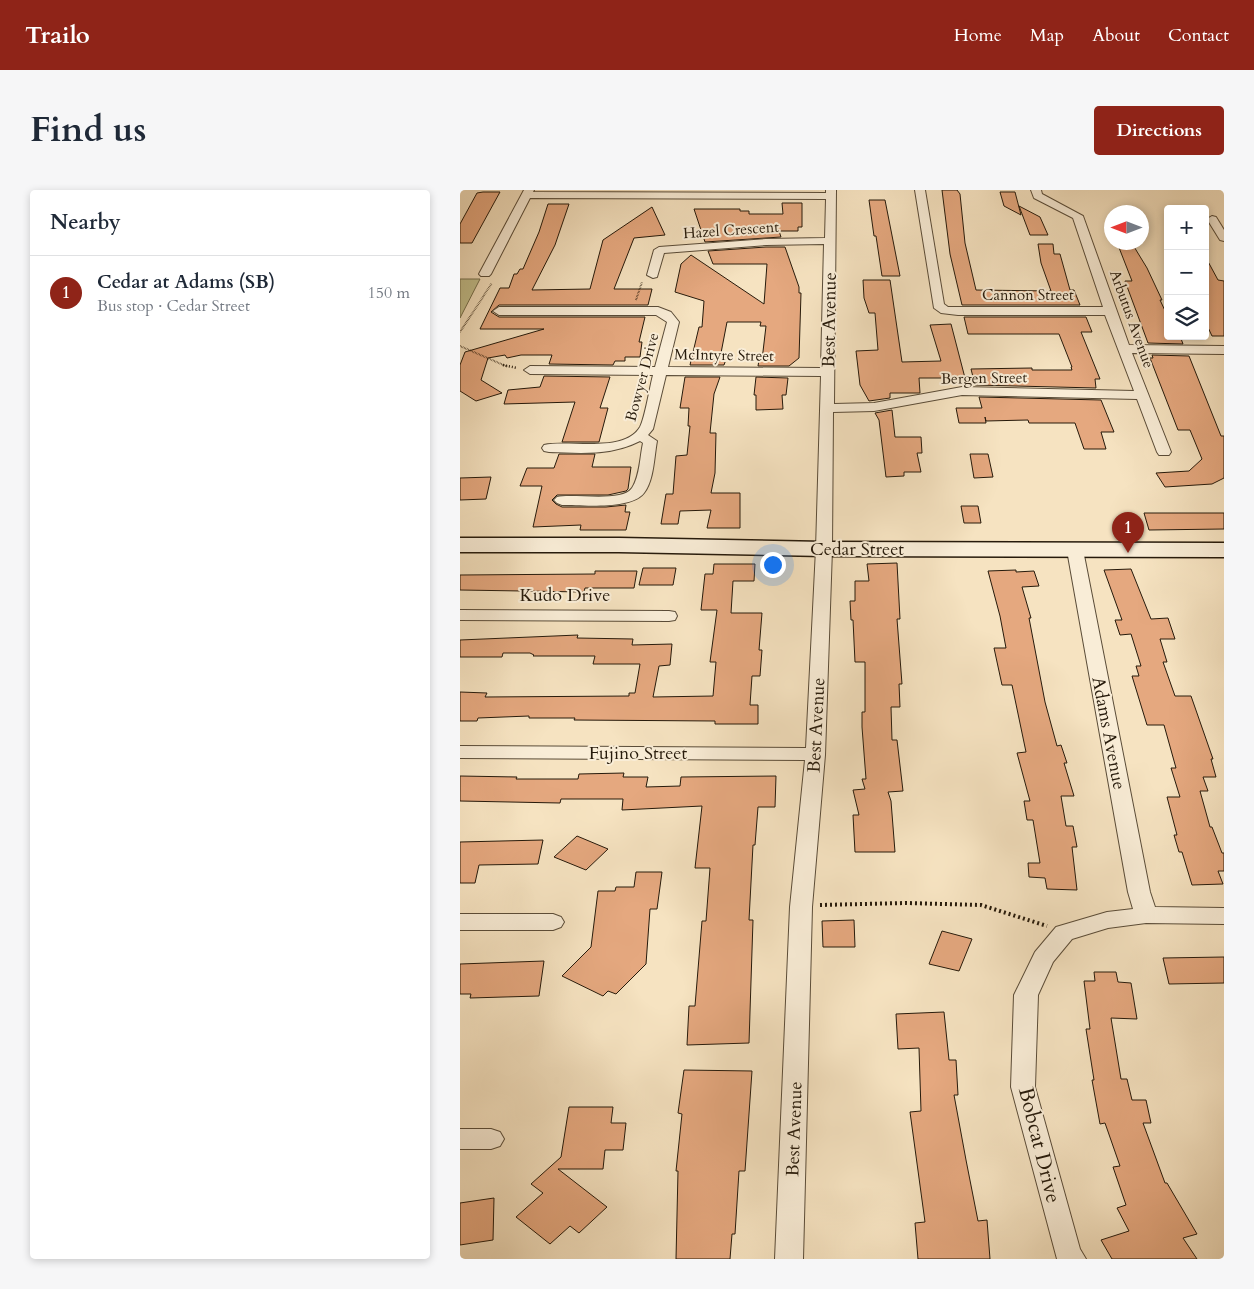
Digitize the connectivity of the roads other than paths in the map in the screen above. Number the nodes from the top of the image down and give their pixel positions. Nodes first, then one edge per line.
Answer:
1 (920, 190) edge
2 (1036, 190) edge
3 (528, 192) edge
4 (831, 193) edge
5 (1212, 219) dead end
6 (1224, 238) edge
7 (831, 241) junction
8 (485, 274) road end
9 (653, 275) road end
10 (499, 311) dead end
11 (1110, 311) junction
12 (1126, 349) junction
13 (1224, 350) edge
14 (530, 370) road end
15 (662, 370) junction
16 (828, 372) junction
17 (1143, 395) junction
18 (826, 408) junction
19 (640, 436) junction
20 (550, 448) dead end
21 (1164, 452) dead end
22 (562, 500) dead end
23 (460, 546) edge
24 (824, 550) junction
25 (1075, 550) junction
26 (1224, 550) edge
27 (460, 615) edge
28 (669, 616) dead end
29 (460, 752) edge
30 (815, 755) junction
31 (1146, 915) junction
32 (1224, 916) edge
33 (460, 922) edge
34 (553, 922) dead end
35 (492, 1138) dead end
36 (460, 1139) edge
37 (789, 1259) edge
38 (1072, 1259) edge

1 - 11 street, Cannon Street
2 - 11 street, Arbutus Avenue
3 - 4 street
3 - 8 street
4 - 7 street, Best Avenue
5 - 6 street
7 - 9 street, Hazel Crescent
7 - 16 street, Best Avenue
10 - 15 street, Bowyer Drive
11 - 12 street, Arbutus Avenue
12 - 13 street
12 - 17 street, Arbutus Avenue
14 - 15 street, McIntyre Street
15 - 16 street, McIntyre Street
15 - 19 street, Bowyer Drive
16 - 18 street, Best Avenue
17 - 18 street, Bergen Street
17 - 21 street, Arbutus Avenue
18 - 24 street, Best Avenue
19 - 20 street, Bowyer Drive
19 - 22 street
23 - 24 main road, Cedar Street
24 - 25 main road, Cedar Street
24 - 30 street, Best Avenue
25 - 26 main road, Cedar Street
25 - 31 street, Adams Avenue
27 - 28 street, Kudo Drive
29 - 30 street, Fujino Street
30 - 37 street, Best Avenue
31 - 32 street
31 - 38 street, Bobcat Drive
33 - 34 street
35 - 36 street

